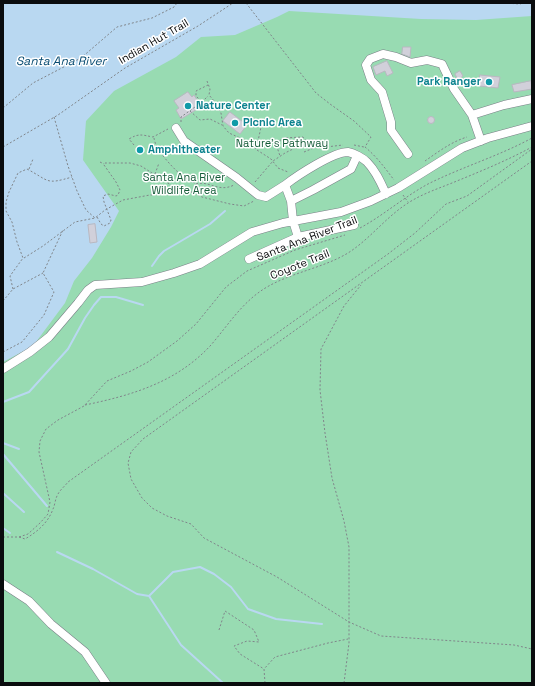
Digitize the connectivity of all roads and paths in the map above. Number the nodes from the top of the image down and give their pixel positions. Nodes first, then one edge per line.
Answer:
1 (177, 3) edge
2 (232, 3) edge
3 (246, 3) edge
4 (504, 3) edge
5 (523, 3) edge
6 (207, 81) dead end
7 (208, 85) junction
8 (209, 95) junction
9 (532, 99) edge
10 (202, 102) junction
11 (3, 108) edge
12 (190, 111) junction
13 (472, 115) junction
14 (54, 117) junction
15 (176, 126) junction
16 (223, 126) junction
17 (532, 126) edge
18 (260, 127) dead end
19 (154, 138) junction
20 (532, 138) edge
21 (266, 141) dead end
22 (481, 141) junction
23 (348, 145) dead end
24 (353, 145) dead end
25 (134, 146) dead end
26 (259, 146) junction
27 (3, 147) edge
28 (365, 147) junction
29 (532, 147) edge
30 (255, 148) junction
31 (532, 150) edge
32 (304, 152) dead end
33 (408, 154) dead end
34 (280, 156) junction
35 (357, 156) junction
36 (33, 159) dead end
37 (272, 161) junction
38 (532, 161) edge
39 (100, 162) dead end
40 (159, 163) dead end
41 (105, 164) junction
42 (29, 170) junction
43 (154, 174) junction
44 (73, 177) junction
45 (237, 178) junction
46 (289, 182) junction
47 (196, 184) junction
48 (250, 188) junction
49 (398, 188) junction
50 (193, 192) junction
51 (182, 193) junction
52 (386, 194) junction
53 (266, 197) junction
54 (405, 198) junction
55 (291, 200) junction
56 (408, 203) junction
57 (106, 209) junction
58 (96, 217) junction
59 (293, 221) junction
60 (355, 228) joint
61 (64, 230) junction
62 (346, 235) dead end
63 (298, 237) junction
64 (24, 258) junction
65 (249, 259) dead end
66 (43, 273) junction
67 (363, 282) junction
68 (13, 289) junction
69 (3, 301) edge
70 (3, 352) edge
71 (3, 369) edge
72 (84, 406) junction
73 (3, 537) edge
74 (19, 537) junction
75 (3, 584) edge
76 (349, 622) junction
77 (219, 630) dead end
78 (349, 639) junction
79 (532, 649) edge
80 (264, 669) junction
81 (106, 683) edge
82 (265, 683) edge
83 (344, 683) edge

1 - 11 path
2 - 14 path, Indian Hut Trail
3 - 28 path
4 - 5 path
6 - 7 path
7 - 8 path
7 - 10 path
8 - 10 path
8 - 16 path
9 - 13 lane
10 - 12 path
12 - 15 path
12 - 16 path
13 - 22 lane
13 - 33 lane
14 - 27 path, Indian Hut Trail
14 - 44 path
15 - 19 path
15 - 45 lane
16 - 30 path
17 - 22 lane
18 - 26 path
19 - 25 path
19 - 47 path
20 - 54 path, Santa Ana River Trail
21 - 26 path
22 - 49 lane
23 - 32 path
24 - 28 path
26 - 30 path
28 - 49 path
29 - 56 path, Coyote Trail
30 - 37 path
31 - 74 path
34 - 34 path
34 - 37 path
35 - 46 lane
35 - 52 lane
35 - 55 lane
36 - 42 path
37 - 46 path
37 - 48 path
38 - 67 path
39 - 41 path
40 - 43 path
41 - 43 path
41 - 57 path
42 - 44 path
42 - 64 path
43 - 51 path
44 - 58 path
45 - 47 path
45 - 48 lane
46 - 53 lane
46 - 55 lane
47 - 50 path
48 - 53 lane
49 - 52 lane
49 - 54 path
50 - 51 path
50 - 53 path
51 - 57 path
52 - 59 lane
54 - 56 path
54 - 60 path, Santa Ana River Trail
55 - 59 lane
56 - 72 path, Coyote Trail
57 - 58 path
57 - 58 path
58 - 61 path
59 - 63 lane
59 - 71 lane
60 - 63 lane
61 - 64 path
61 - 66 path
62 - 72 path, Santa Ana River Trail
63 - 65 lane
64 - 68 path
66 - 68 path
66 - 70 path
67 - 76 path
67 - 76 path
68 - 69 path
72 - 74 path
73 - 74 path
75 - 81 lane
76 - 78 path
76 - 79 path
77 - 80 path
78 - 80 path
78 - 83 path
80 - 82 path

